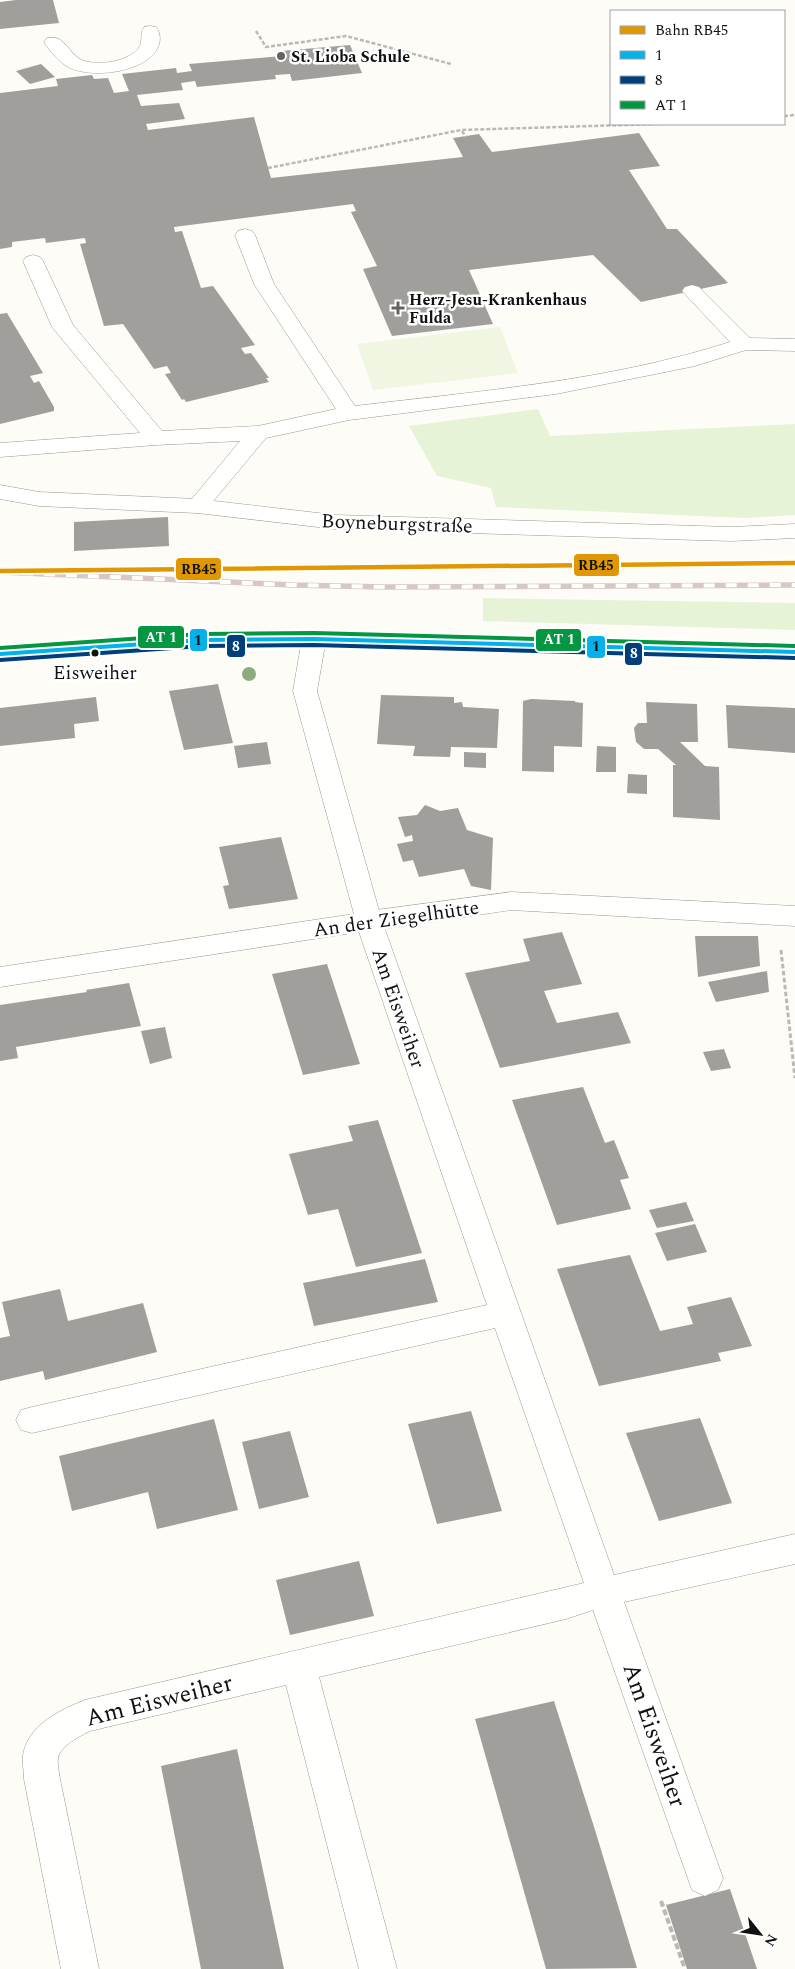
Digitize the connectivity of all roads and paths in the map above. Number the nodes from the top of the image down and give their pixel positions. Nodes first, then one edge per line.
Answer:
1 (150, 31) dead end
2 (256, 31) dead end
3 (53, 42) dead end
4 (451, 64) dead end
5 (624, 125) edge
6 (461, 130) junction
7 (466, 137) dead end
8 (268, 168) dead end
9 (245, 235) dead end
10 (33, 261) dead end
11 (692, 290) dead end
12 (744, 344) junction
13 (795, 345) edge
14 (350, 413) junction
15 (258, 433) junction
16 (156, 438) junction
17 (0, 450) edge
18 (0, 492) edge
19 (197, 506) junction
20 (795, 531) edge
21 (314, 639) junction
22 (795, 652) edge
23 (0, 654) edge
24 (786, 915) edge
25 (369, 921) junction
26 (0, 977) edge
27 (795, 1078) edge
28 (504, 1313) junction
29 (32, 1420) dead end
30 (795, 1549) edge
31 (604, 1592) junction
32 (299, 1667) junction
33 (705, 1878) dead end
34 (661, 1901) dead end
35 (80, 1969) edge
36 (378, 1969) edge
37 (686, 1969) edge

1 - 3 street
2 - 4 path
5 - 6 path
6 - 7 path
6 - 8 path
9 - 14 street
10 - 16 street
11 - 12 street
12 - 13 street
12 - 14 street
14 - 15 street
15 - 16 street
15 - 19 street
16 - 17 street
18 - 19 street, Boyneburgstraße
19 - 20 street, Boyneburgstraße
21 - 22 street
21 - 23 street
21 - 25 street, Am Eisweiher
24 - 25 street, An der Ziegelhütte
24 - 27 path
25 - 26 street, An der Ziegelhütte
25 - 28 street, Am Eisweiher
28 - 29 street
28 - 31 street, Am Eisweiher
30 - 31 street
31 - 32 street, Am Eisweiher
31 - 33 street, Am Eisweiher
32 - 35 street, Am Eisweiher
32 - 36 street
34 - 37 path

